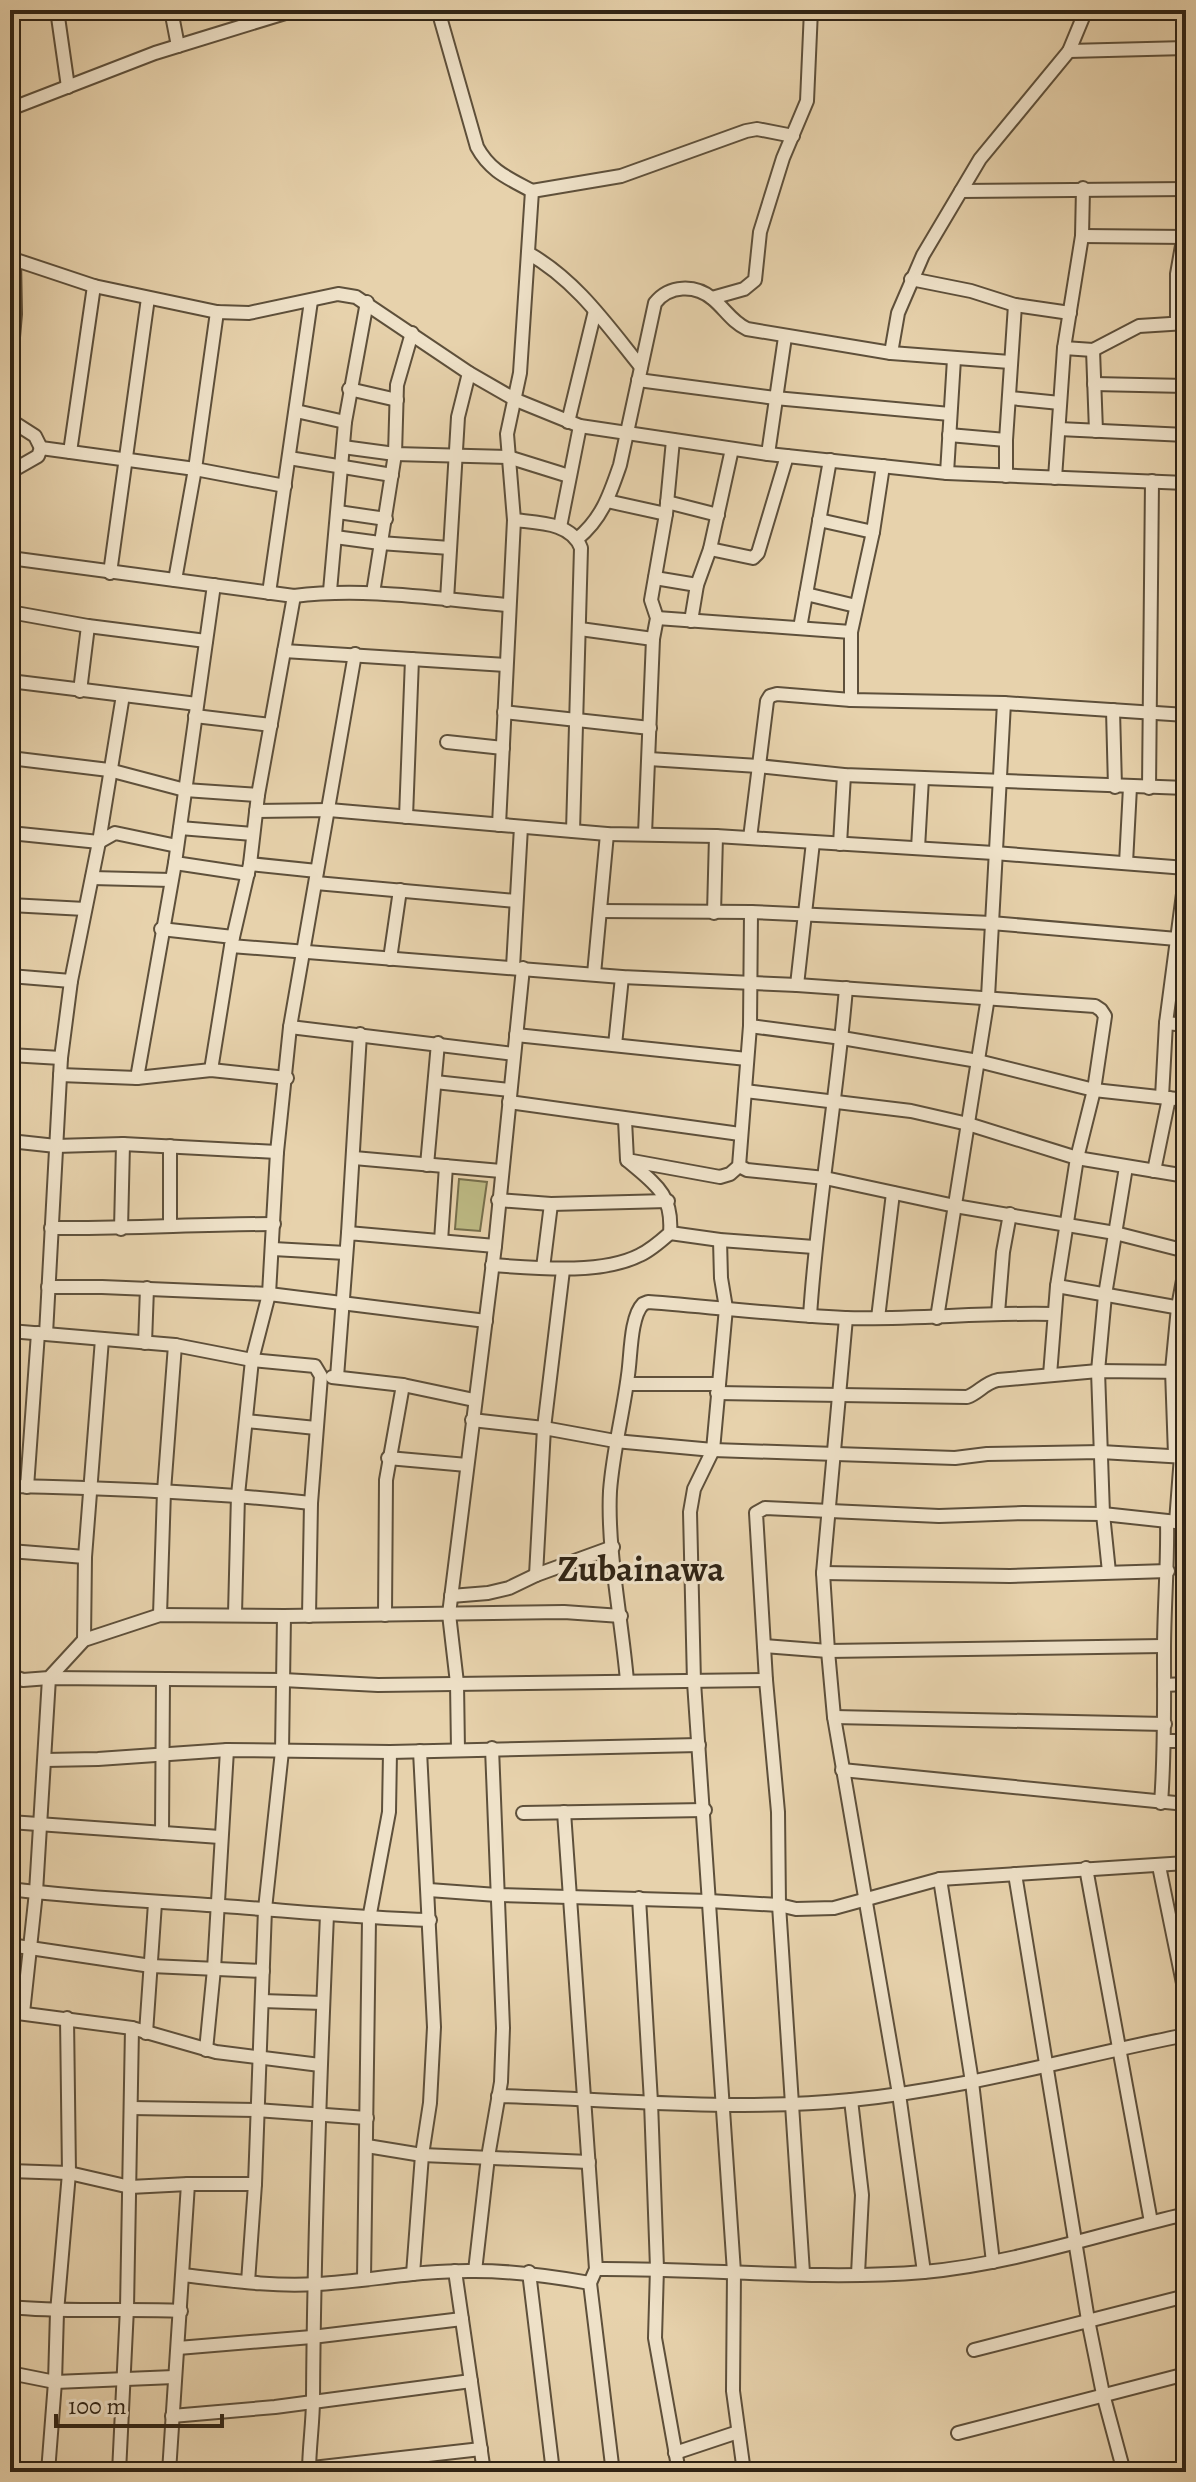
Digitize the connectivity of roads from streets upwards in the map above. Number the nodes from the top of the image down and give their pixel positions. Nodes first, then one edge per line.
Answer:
1 (57, 10) edge
2 (171, 10) edge
3 (295, 10) edge
4 (438, 10) edge
5 (811, 10) edge
6 (1086, 10) edge
7 (178, 46) junction
8 (1186, 48) edge
9 (1069, 51) junction
10 (68, 87) junction
11 (11, 106) edge
12 (793, 136) junction
13 (1083, 188) junction
14 (1186, 189) edge
15 (532, 191) junction
16 (961, 191) junction
17 (1186, 223) edge
18 (1082, 236) junction
19 (1185, 237) edge
20 (528, 253) junction
21 (12, 258) edge
22 (911, 279) junction
23 (94, 286) junction
24 (148, 298) junction
25 (712, 298) junction
26 (311, 301) junction
27 (367, 302) junction
28 (1015, 305) junction
29 (595, 311) junction
30 (217, 312) junction
31 (1070, 313) junction
32 (12, 314) edge
33 (1182, 322) edge
34 (412, 333) junction
35 (785, 337) junction
36 (1064, 348) junction
37 (1093, 350) junction
38 (891, 353) junction
39 (954, 359) junction
40 (1010, 362) junction
41 (11, 367) edge
42 (469, 373) junction
43 (640, 374) junction
44 (1094, 384) junction
45 (1186, 386) edge
46 (349, 389) junction
47 (775, 398) junction
48 (1010, 398) junction
49 (397, 400) junction
50 (516, 400) junction
51 (1060, 403) junction
52 (296, 411) junction
53 (950, 414) junction
54 (10, 420) edge
55 (345, 422) junction
56 (574, 424) junction
57 (1059, 429) junction
58 (1096, 431) junction
59 (627, 434) junction
60 (949, 435) junction
61 (1186, 435) edge
62 (673, 440) junction
63 (1006, 440) junction
64 (343, 447) junction
65 (41, 448) junction
66 (732, 449) junction
67 (70, 452) junction
68 (395, 454) junction
69 (768, 454) junction
70 (787, 456) junction
71 (456, 457) junction
72 (508, 457) junction
73 (289, 458) junction
74 (125, 459) junction
75 (830, 460) junction
76 (883, 466) junction
77 (195, 469) junction
78 (342, 469) junction
79 (10, 472) edge
80 (947, 473) junction
81 (392, 475) junction
82 (569, 476) junction
83 (1006, 476) junction
84 (1055, 478) junction
85 (1152, 481) junction
86 (1186, 483) edge
87 (285, 486) junction
88 (607, 501) junction
89 (666, 508) junction
90 (338, 512) junction
91 (718, 515) junction
92 (386, 519) junction
93 (514, 520) junction
94 (819, 520) junction
95 (560, 527) junction
96 (873, 532) junction
97 (335, 537) junction
98 (577, 539) junction
99 (380, 543) junction
100 (450, 548) junction
101 (710, 549) junction
102 (10, 558) edge
103 (110, 573) junction
104 (655, 578) junction
105 (175, 580) junction
106 (214, 585) junction
107 (697, 585) junction
108 (330, 591) junction
109 (269, 593) junction
110 (373, 593) junction
111 (806, 594) junction
112 (294, 596) junction
113 (447, 600) junction
114 (508, 605) junction
115 (856, 606) junction
116 (10, 612) edge
117 (657, 618) junction
118 (691, 621) junction
119 (88, 626) junction
120 (800, 628) junction
121 (580, 629) junction
122 (851, 632) junction
123 (653, 639) junction
124 (206, 641) junction
125 (284, 651) junction
126 (355, 654) junction
127 (412, 659) junction
128 (506, 665) junction
129 (10, 681) edge
130 (80, 691) junction
131 (123, 695) junction
132 (851, 700) junction
133 (1004, 703) junction
134 (196, 710) junction
135 (1113, 710) junction
136 (504, 712) junction
137 (1149, 713) junction
138 (1186, 715) edge
139 (577, 719) junction
140 (271, 725) junction
141 (650, 728) junction
142 (447, 742) dead end
143 (503, 748) junction
144 (10, 758) edge
145 (649, 759) junction
146 (758, 766) junction
147 (109, 770) junction
148 (844, 775) junction
149 (922, 778) junction
150 (998, 780) junction
151 (1115, 787) junction
152 (1130, 787) junction
153 (1149, 788) junction
154 (1186, 788) edge
155 (185, 790) junction
156 (258, 795) junction
157 (329, 810) junction
158 (256, 811) junction
159 (406, 817) junction
160 (499, 825) junction
161 (521, 827) junction
162 (180, 828) junction
163 (573, 831) junction
164 (10, 833) edge
165 (253, 834) junction
166 (607, 834) junction
167 (645, 834) junction
168 (716, 836) junction
169 (750, 838) junction
170 (99, 842) junction
171 (813, 842) junction
172 (840, 844) junction
173 (177, 846) junction
174 (918, 848) junction
175 (994, 853) junction
176 (175, 863) junction
177 (1126, 863) junction
178 (249, 869) junction
179 (1186, 869) edge
180 (316, 877) junction
181 (92, 878) junction
182 (171, 880) junction
183 (400, 890) junction
184 (516, 901) junction
185 (10, 905) edge
186 (85, 909) junction
187 (600, 911) junction
188 (751, 912) junction
189 (714, 913) junction
190 (804, 914) junction
191 (991, 923) junction
192 (161, 929) junction
193 (1177, 939) junction
194 (232, 942) junction
195 (302, 953) junction
196 (1180, 954) edge
197 (390, 959) junction
198 (518, 968) junction
199 (594, 974) junction
200 (10, 976) edge
201 (622, 977) junction
202 (71, 981) junction
203 (749, 982) junction
204 (797, 985) junction
205 (846, 988) junction
206 (988, 997) junction
207 (1166, 1023) junction
208 (1186, 1025) edge
209 (750, 1026) junction
210 (290, 1027) junction
211 (360, 1034) junction
212 (516, 1035) junction
213 (842, 1038) junction
214 (438, 1043) junction
215 (615, 1045) junction
216 (514, 1054) junction
217 (10, 1055) edge
218 (61, 1058) junction
219 (747, 1059) junction
220 (978, 1061) junction
221 (211, 1070) junction
222 (60, 1075) junction
223 (137, 1078) junction
224 (287, 1078) junction
225 (435, 1082) junction
226 (1094, 1090) junction
227 (745, 1091) junction
228 (509, 1096) junction
229 (1166, 1097) junction
230 (1186, 1100) edge
231 (834, 1102) junction
232 (625, 1120) junction
233 (968, 1124) junction
234 (740, 1134) junction
235 (10, 1141) edge
236 (123, 1144) junction
237 (56, 1146) junction
238 (170, 1146) junction
239 (277, 1152) junction
240 (354, 1158) junction
241 (1077, 1158) junction
242 (627, 1160) junction
243 (427, 1165) junction
244 (446, 1166) junction
245 (739, 1166) junction
246 (1126, 1167) junction
247 (501, 1171) junction
248 (1154, 1171) junction
249 (1186, 1176) edge
250 (825, 1178) junction
251 (893, 1193) junction
252 (498, 1200) junction
253 (668, 1201) junction
254 (551, 1204) junction
255 (955, 1206) junction
256 (1010, 1214) junction
257 (170, 1224) junction
258 (274, 1224) junction
259 (1068, 1225) junction
260 (51, 1228) junction
261 (121, 1229) junction
262 (348, 1233) junction
263 (670, 1233) junction
264 (1115, 1233) junction
265 (720, 1240) junction
266 (441, 1241) junction
267 (495, 1246) junction
268 (814, 1247) junction
269 (273, 1249) junction
270 (1186, 1251) edge
271 (346, 1253) junction
272 (1186, 1264) edge
273 (492, 1265) junction
274 (543, 1268) junction
275 (563, 1270) junction
276 (1057, 1286) junction
277 (48, 1287) junction
278 (147, 1288) junction
279 (269, 1294) junction
280 (1105, 1295) junction
281 (343, 1305) junction
282 (726, 1308) junction
283 (1182, 1308) edge
284 (998, 1313) junction
285 (1054, 1314) junction
286 (810, 1316) junction
287 (846, 1318) junction
288 (878, 1318) junction
289 (937, 1318) junction
290 (486, 1321) junction
291 (10, 1331) edge
292 (42, 1333) junction
293 (102, 1339) junction
294 (145, 1343) junction
295 (175, 1345) junction
296 (252, 1360) junction
297 (1172, 1370) junction
298 (1098, 1371) junction
299 (1186, 1372) edge
300 (1050, 1375) junction
301 (321, 1376) junction
302 (337, 1377) junction
303 (627, 1384) junction
304 (403, 1385) junction
305 (718, 1388) junction
306 (839, 1396) junction
307 (474, 1400) junction
308 (472, 1420) junction
309 (246, 1421) junction
310 (316, 1428) junction
311 (544, 1428) junction
312 (615, 1441) junction
313 (713, 1450) junction
314 (1101, 1452) junction
315 (835, 1454) junction
316 (1181, 1456) edge
317 (388, 1458) junction
318 (467, 1465) junction
319 (10, 1486) edge
320 (27, 1487) junction
321 (90, 1487) junction
322 (164, 1491) junction
323 (238, 1495) junction
324 (311, 1503) junction
325 (828, 1513) junction
326 (1103, 1514) junction
327 (1176, 1522) edge
328 (613, 1547) junction
329 (11, 1551) edge
330 (85, 1557) junction
331 (1168, 1571) junction
332 (1109, 1572) junction
333 (823, 1573) junction
334 (536, 1575) junction
335 (451, 1596) junction
336 (10, 1605) edge
337 (235, 1614) junction
338 (449, 1614) junction
339 (160, 1615) junction
340 (385, 1615) junction
341 (284, 1616) junction
342 (309, 1616) junction
343 (621, 1616) junction
344 (84, 1640) junction
345 (764, 1646) junction
346 (1163, 1646) junction
347 (828, 1651) junction
348 (10, 1675) edge
349 (49, 1678) junction
350 (163, 1680) junction
351 (283, 1680) junction
352 (766, 1680) junction
353 (627, 1681) junction
354 (694, 1682) junction
355 (457, 1683) junction
356 (1186, 1684) edge
357 (1164, 1685) junction
358 (834, 1717) junction
359 (1165, 1724) junction
360 (1165, 1741) junction
361 (1186, 1741) edge
362 (699, 1745) junction
363 (492, 1748) junction
364 (227, 1750) junction
365 (458, 1750) junction
366 (282, 1751) junction
367 (420, 1751) junction
368 (390, 1752) junction
369 (162, 1756) junction
370 (45, 1760) junction
371 (842, 1770) junction
372 (1161, 1803) junction
373 (1186, 1804) edge
374 (705, 1810) junction
375 (564, 1812) junction
376 (523, 1813) dead end
377 (10, 1822) edge
378 (41, 1825) junction
379 (162, 1833) junction
380 (220, 1837) junction
381 (1186, 1863) edge
382 (1159, 1866) junction
383 (1086, 1868) junction
384 (1015, 1874) junction
385 (940, 1879) junction
386 (10, 1889) edge
387 (429, 1890) junction
388 (36, 1892) junction
389 (497, 1895) junction
390 (569, 1896) junction
391 (639, 1898) junction
392 (864, 1899) junction
393 (709, 1901) junction
394 (155, 1903) junction
395 (217, 1905) junction
396 (779, 1905) junction
397 (265, 1909) junction
398 (327, 1915) junction
399 (369, 1919) junction
400 (430, 1920) junction
401 (10, 1945) edge
402 (30, 1947) junction
403 (151, 1966) junction
404 (214, 1969) junction
405 (263, 1971) junction
406 (1186, 1998) edge
407 (262, 2001) junction
408 (323, 2003) junction
409 (16, 2012) edge
410 (67, 2018) junction
411 (132, 2028) junction
412 (146, 2033) junction
413 (1186, 2035) edge
414 (1118, 2048) junction
415 (206, 2050) junction
416 (259, 2058) junction
417 (320, 2065) junction
418 (1047, 2066) junction
419 (972, 2082) junction
420 (899, 2094) junction
421 (498, 2096) junction
422 (584, 2098) junction
423 (851, 2100) junction
424 (651, 2102) junction
425 (792, 2104) junction
426 (722, 2105) junction
427 (131, 2108) junction
428 (256, 2110) junction
429 (318, 2114) junction
430 (367, 2118) junction
431 (367, 2146) junction
432 (422, 2155) junction
433 (488, 2157) junction
434 (589, 2162) junction
435 (10, 2171) edge
436 (69, 2173) junction
437 (188, 2184) junction
438 (255, 2184) junction
439 (130, 2187) junction
440 (1186, 2214) edge
441 (1151, 2222) junction
442 (1076, 2241) junction
443 (993, 2262) junction
444 (657, 2268) junction
445 (596, 2269) junction
446 (455, 2271) junction
447 (475, 2271) junction
448 (529, 2272) junction
449 (734, 2272) junction
450 (924, 2272) junction
451 (803, 2273) junction
452 (413, 2274) junction
453 (858, 2274) junction
454 (183, 2275) junction
455 (364, 2279) junction
456 (248, 2282) junction
457 (590, 2283) junction
458 (315, 2284) junction
459 (1186, 2296) edge
460 (10, 2307) edge
461 (127, 2308) junction
462 (181, 2311) junction
463 (57, 2312) junction
464 (462, 2319) junction
465 (1088, 2320) junction
466 (312, 2337) junction
467 (178, 2348) junction
468 (974, 2350) dead end
469 (10, 2373) edge
470 (1186, 2374) edge
471 (174, 2377) junction
472 (122, 2380) junction
473 (471, 2381) junction
474 (55, 2382) junction
475 (1103, 2394) junction
476 (313, 2401) junction
477 (172, 2416) junction
478 (738, 2432) junction
479 (958, 2433) dead end
480 (481, 2449) junction
481 (675, 2453) junction
482 (612, 2465) dead end
483 (309, 2470) edge
484 (675, 2471) edge
485 (48, 2472) edge
486 (119, 2472) edge
487 (169, 2472) edge
488 (277, 2472) edge
489 (484, 2472) edge
490 (553, 2472) edge
491 (744, 2472) edge
492 (1124, 2472) edge

1 - 10 street
2 - 7 street
3 - 7 street
4 - 15 street
5 - 12 street
6 - 9 street
7 - 10 street
8 - 9 street
9 - 16 street
10 - 11 street
12 - 15 street
12 - 25 street
13 - 14 street
13 - 16 street
13 - 18 street
15 - 20 street
16 - 22 street
17 - 19 street
18 - 19 street
18 - 31 street
19 - 33 street
20 - 29 street
20 - 50 street
21 - 23 street
21 - 32 street
22 - 28 street
22 - 38 street
23 - 24 street
23 - 67 street
24 - 30 street
24 - 74 street
25 - 35 street
25 - 43 street
26 - 27 street
26 - 30 street
26 - 52 street
27 - 34 street
27 - 46 street
28 - 31 street
28 - 40 street
29 - 43 street
29 - 56 street
30 - 77 street
31 - 36 street
32 - 41 street
33 - 37 street
34 - 42 street
34 - 49 street
35 - 38 street
35 - 47 street
36 - 37 street
36 - 51 street
37 - 44 street
38 - 39 street
39 - 40 street
39 - 53 street
40 - 48 street
42 - 50 street
42 - 71 street
43 - 47 street
43 - 59 street
44 - 45 street
44 - 58 street
46 - 49 street
46 - 55 street
47 - 53 street
47 - 69 street
48 - 51 street
48 - 63 street
49 - 68 street
50 - 56 street
50 - 72 street
51 - 57 street
52 - 55 street
52 - 73 street
53 - 60 street
54 - 65 street
55 - 64 street
56 - 59 street
56 - 82 street
57 - 58 street
57 - 84 street
58 - 61 street
59 - 62 street
59 - 88 street
60 - 63 street
60 - 80 street
62 - 66 street
62 - 89 street
63 - 83 street
64 - 68 street
64 - 78 street
65 - 67 street
65 - 79 street
66 - 69 street
66 - 91 street
67 - 74 street
68 - 71 street
68 - 81 street
69 - 70 street
70 - 75 street
70 - 101 street
71 - 72 street
71 - 100 street
72 - 82 street
72 - 93 street
73 - 78 street
73 - 87 street
74 - 77 street
74 - 103 street
75 - 76 street
75 - 94 street
76 - 80 street
76 - 96 street
77 - 87 street
77 - 105 street
78 - 81 street
78 - 90 street
80 - 83 street
81 - 92 street
82 - 95 street
83 - 84 street
84 - 85 street
85 - 86 street
85 - 137 street
87 - 109 street
88 - 89 street
88 - 98 street
89 - 91 street
89 - 104 street
90 - 92 street
90 - 97 street
91 - 101 street
92 - 99 street
93 - 95 street
93 - 114 street
94 - 96 street
94 - 111 street
95 - 98 street
96 - 115 street
97 - 99 street
97 - 108 street
98 - 121 street
99 - 100 street
99 - 110 street
100 - 113 street
101 - 107 street
102 - 103 street
103 - 105 street
104 - 107 street
104 - 117 street
105 - 106 street
106 - 109 street
106 - 124 street
107 - 118 street
108 - 110 street
108 - 112 street
109 - 112 street
110 - 113 street
111 - 115 street
111 - 120 street
112 - 125 street
113 - 114 street
114 - 128 street
115 - 122 street
116 - 119 street
117 - 118 street
117 - 123 street
118 - 120 street
119 - 124 street
119 - 130 street
120 - 122 street
121 - 123 street
121 - 139 street
122 - 132 street
123 - 141 street
124 - 134 street
125 - 126 street
125 - 140 street
126 - 127 street
126 - 157 street
127 - 128 street
127 - 159 street
128 - 136 street
129 - 130 street
130 - 131 street
131 - 134 street
131 - 147 street
132 - 133 street
132 - 146 street
133 - 135 street
133 - 150 street
134 - 140 street
134 - 155 street
135 - 137 street
135 - 151 street
136 - 139 street
136 - 143 street
137 - 138 street
137 - 153 street
139 - 141 street
139 - 163 street
140 - 156 street
141 - 145 street
142 - 143 street
143 - 160 street
144 - 147 street
145 - 146 street
145 - 167 street
146 - 148 street
146 - 169 street
147 - 155 street
147 - 170 street
148 - 149 street
148 - 172 street
149 - 150 street
149 - 174 street
150 - 151 street
150 - 175 street
151 - 152 street
152 - 153 street
152 - 177 street
153 - 154 street
155 - 156 street
155 - 162 street
156 - 158 street
157 - 158 street
157 - 159 street
157 - 180 street
158 - 165 street
159 - 160 street
160 - 161 street
161 - 163 street
161 - 184 street
162 - 165 street
162 - 173 street
163 - 166 street
164 - 170 street
165 - 178 street
166 - 167 street
166 - 187 street
167 - 168 street
168 - 169 street
168 - 189 street
169 - 171 street
170 - 173 street
170 - 181 street
171 - 172 street
171 - 190 street
172 - 174 street
173 - 176 street
174 - 175 street
175 - 177 street
175 - 191 street
176 - 178 street
176 - 182 street
177 - 179 street
178 - 180 street
178 - 194 street
179 - 193 street
180 - 183 street
180 - 195 street
181 - 182 street
181 - 186 street
182 - 192 street
183 - 184 street
183 - 197 street
184 - 198 street
185 - 186 street
186 - 202 street
187 - 189 street
187 - 199 street
188 - 189 street
188 - 190 street
188 - 203 street
190 - 191 street
190 - 204 street
191 - 193 street
191 - 206 street
192 - 194 street
192 - 223 street
193 - 196 street
194 - 195 street
194 - 221 street
195 - 197 street
195 - 210 street
196 - 207 street
197 - 198 street
198 - 199 street
198 - 212 street
199 - 201 street
200 - 202 street
201 - 203 street
201 - 215 street
202 - 218 street
203 - 204 street
203 - 209 street
204 - 205 street
205 - 206 street
205 - 213 street
206 - 220 street
206 - 226 street
207 - 208 street
207 - 229 street
209 - 213 street
209 - 219 street
210 - 211 street
210 - 224 street
211 - 214 street
211 - 240 street
212 - 215 street
212 - 216 street
213 - 220 street
213 - 231 street
214 - 216 street
214 - 225 street
215 - 219 street
216 - 228 street
217 - 218 street
218 - 222 street
219 - 227 street
220 - 226 street
220 - 233 street
221 - 223 street
221 - 224 street
222 - 223 street
222 - 237 street
224 - 239 street
225 - 228 street
225 - 243 street
226 - 229 street
226 - 241 street
227 - 231 street
227 - 234 street
228 - 232 street
228 - 247 street
229 - 230 street
229 - 248 street
231 - 233 street
231 - 250 street
232 - 234 street
232 - 242 street
233 - 241 street
233 - 255 street
234 - 245 street
235 - 237 street
236 - 237 street
236 - 238 street
236 - 261 street
237 - 260 street
238 - 239 street
238 - 257 street
239 - 258 street
240 - 243 street
240 - 262 street
241 - 246 street
241 - 259 street
242 - 245 street
242 - 253 street
243 - 244 street
244 - 247 street
244 - 266 street
245 - 250 street
246 - 248 street
246 - 264 street
247 - 252 street
248 - 249 street
250 - 251 street
250 - 268 street
251 - 255 street
251 - 288 street
252 - 254 street
252 - 267 street
253 - 254 street
253 - 263 street
254 - 274 street
255 - 256 street
255 - 289 street
256 - 259 street
256 - 284 street
257 - 258 street
257 - 261 street
258 - 269 street
259 - 264 street
259 - 276 street
260 - 261 street
260 - 277 street
262 - 266 street
262 - 271 street
263 - 265 street
263 - 275 street
264 - 270 street
264 - 280 street
265 - 268 street
265 - 282 street
266 - 267 street
267 - 273 street
268 - 286 street
269 - 271 street
269 - 279 street
271 - 281 street
272 - 283 street
273 - 274 street
273 - 290 street
274 - 275 street
275 - 311 street
276 - 280 street
276 - 285 street
277 - 278 street
277 - 292 street
278 - 279 street
278 - 294 street
279 - 281 street
279 - 296 street
280 - 283 street
280 - 298 street
281 - 290 street
281 - 302 street
282 - 286 street
282 - 303 street
282 - 305 street
283 - 297 street
284 - 285 street
284 - 289 street
285 - 300 street
286 - 287 street
287 - 288 street
287 - 306 street
288 - 289 street
290 - 307 street
291 - 292 street
292 - 293 street
292 - 320 street
293 - 294 street
293 - 321 street
294 - 295 street
295 - 296 street
295 - 322 street
296 - 301 street
296 - 309 street
297 - 298 street
297 - 299 street
297 - 316 street
298 - 300 street
298 - 314 street
300 - 306 street
301 - 302 street
301 - 310 street
302 - 304 street
303 - 305 street
303 - 312 street
304 - 307 street
304 - 317 street
305 - 306 street
305 - 313 street
306 - 315 street
307 - 308 street
308 - 311 street
308 - 318 street
309 - 310 street
309 - 323 street
310 - 324 street
311 - 312 street
311 - 334 street
312 - 313 street
312 - 328 street
313 - 315 street
313 - 354 street
314 - 315 street
314 - 316 street
314 - 326 street
315 - 325 street
316 - 327 street
317 - 318 street
317 - 340 street
318 - 335 street
319 - 320 street
320 - 321 street
321 - 322 street
321 - 330 street
322 - 323 street
322 - 339 street
323 - 324 street
323 - 337 street
324 - 342 street
325 - 326 street
325 - 333 street
325 - 345 street
326 - 327 street
326 - 332 street
327 - 331 street
328 - 334 street
328 - 343 street
329 - 330 street
329 - 336 street
330 - 344 street
331 - 332 street
331 - 346 street
332 - 333 street
333 - 347 street
334 - 335 street
335 - 338 street
337 - 339 street
337 - 341 street
338 - 340 street
338 - 343 street
338 - 355 street
339 - 344 street
340 - 342 street
341 - 342 street
341 - 351 street
343 - 353 street
344 - 349 street
345 - 347 street
345 - 352 street
346 - 347 street
346 - 357 street
347 - 358 street
348 - 349 street
349 - 350 street
349 - 370 street
350 - 351 street
350 - 369 street
351 - 355 street
351 - 366 street
352 - 354 street
352 - 396 street
353 - 354 street
353 - 355 street
354 - 362 street
355 - 365 street
356 - 357 street
357 - 359 street
358 - 359 street
358 - 371 street
359 - 360 street
360 - 361 street
360 - 372 street
362 - 363 street
362 - 374 street
363 - 365 street
363 - 389 street
364 - 366 street
364 - 369 street
364 - 380 street
365 - 367 street
366 - 368 street
366 - 397 street
367 - 368 street
367 - 387 street
368 - 399 street
369 - 370 street
369 - 379 street
370 - 378 street
371 - 372 street
371 - 392 street
372 - 373 street
374 - 375 street
374 - 393 street
375 - 376 street
375 - 390 street
377 - 378 street
378 - 379 street
378 - 388 street
379 - 380 street
380 - 395 street
381 - 382 street
382 - 383 street
382 - 406 street
383 - 384 street
383 - 414 street
384 - 385 street
384 - 418 street
385 - 392 street
385 - 419 street
386 - 388 street
387 - 389 street
387 - 400 street
388 - 394 street
388 - 402 street
389 - 390 street
389 - 421 street
390 - 391 street
390 - 422 street
391 - 393 street
391 - 424 street
392 - 396 street
392 - 420 street
393 - 396 street
393 - 426 street
394 - 395 street
394 - 403 street
395 - 397 street
395 - 404 street
396 - 425 street
397 - 398 street
397 - 405 street
398 - 399 street
398 - 408 street
399 - 400 street
399 - 430 street
400 - 432 street
401 - 402 street
402 - 403 street
402 - 409 street
403 - 404 street
403 - 412 street
404 - 405 street
404 - 415 street
405 - 407 street
407 - 408 street
407 - 416 street
408 - 417 street
409 - 410 street
410 - 411 street
410 - 436 street
411 - 412 street
411 - 427 street
412 - 415 street
413 - 414 street
414 - 418 street
414 - 441 street
415 - 416 street
416 - 417 street
416 - 428 street
417 - 429 street
418 - 419 street
418 - 442 street
419 - 420 street
419 - 443 street
420 - 423 street
420 - 450 street
421 - 422 street
421 - 433 street
422 - 424 street
422 - 434 street
423 - 425 street
423 - 453 street
424 - 426 street
424 - 444 street
425 - 426 street
425 - 451 street
426 - 449 street
427 - 428 street
427 - 439 street
428 - 429 street
428 - 438 street
429 - 430 street
429 - 458 street
430 - 431 street
431 - 432 street
431 - 455 street
432 - 433 street
432 - 452 street
433 - 434 street
433 - 447 street
434 - 445 street
435 - 436 street
436 - 439 street
436 - 463 street
437 - 438 street
437 - 439 street
437 - 454 street
438 - 456 street
439 - 461 street
440 - 441 street
441 - 442 street
442 - 443 street
442 - 465 street
443 - 450 street
444 - 445 street
444 - 449 street
444 - 481 street
445 - 457 street
446 - 447 street
446 - 452 street
446 - 464 street
447 - 448 street
448 - 457 street
448 - 490 street
449 - 451 street
449 - 478 street
450 - 453 street
451 - 453 street
452 - 455 street
454 - 456 street
454 - 462 street
455 - 458 street
456 - 458 street
457 - 482 street
458 - 466 street
459 - 465 street
460 - 463 street
461 - 462 street
461 - 463 street
461 - 472 street
462 - 467 street
463 - 474 street
464 - 466 street
464 - 473 street
465 - 468 street
465 - 475 street
466 - 467 street
466 - 476 street
467 - 471 street
469 - 474 street
470 - 475 street
471 - 472 street
471 - 477 street
472 - 474 street
472 - 486 street
473 - 476 street
473 - 480 street
474 - 485 street
475 - 479 street
475 - 492 street
476 - 477 street
476 - 483 street
477 - 487 street
478 - 481 street
478 - 491 street
480 - 483 street
480 - 489 street
481 - 484 street
483 - 488 street

